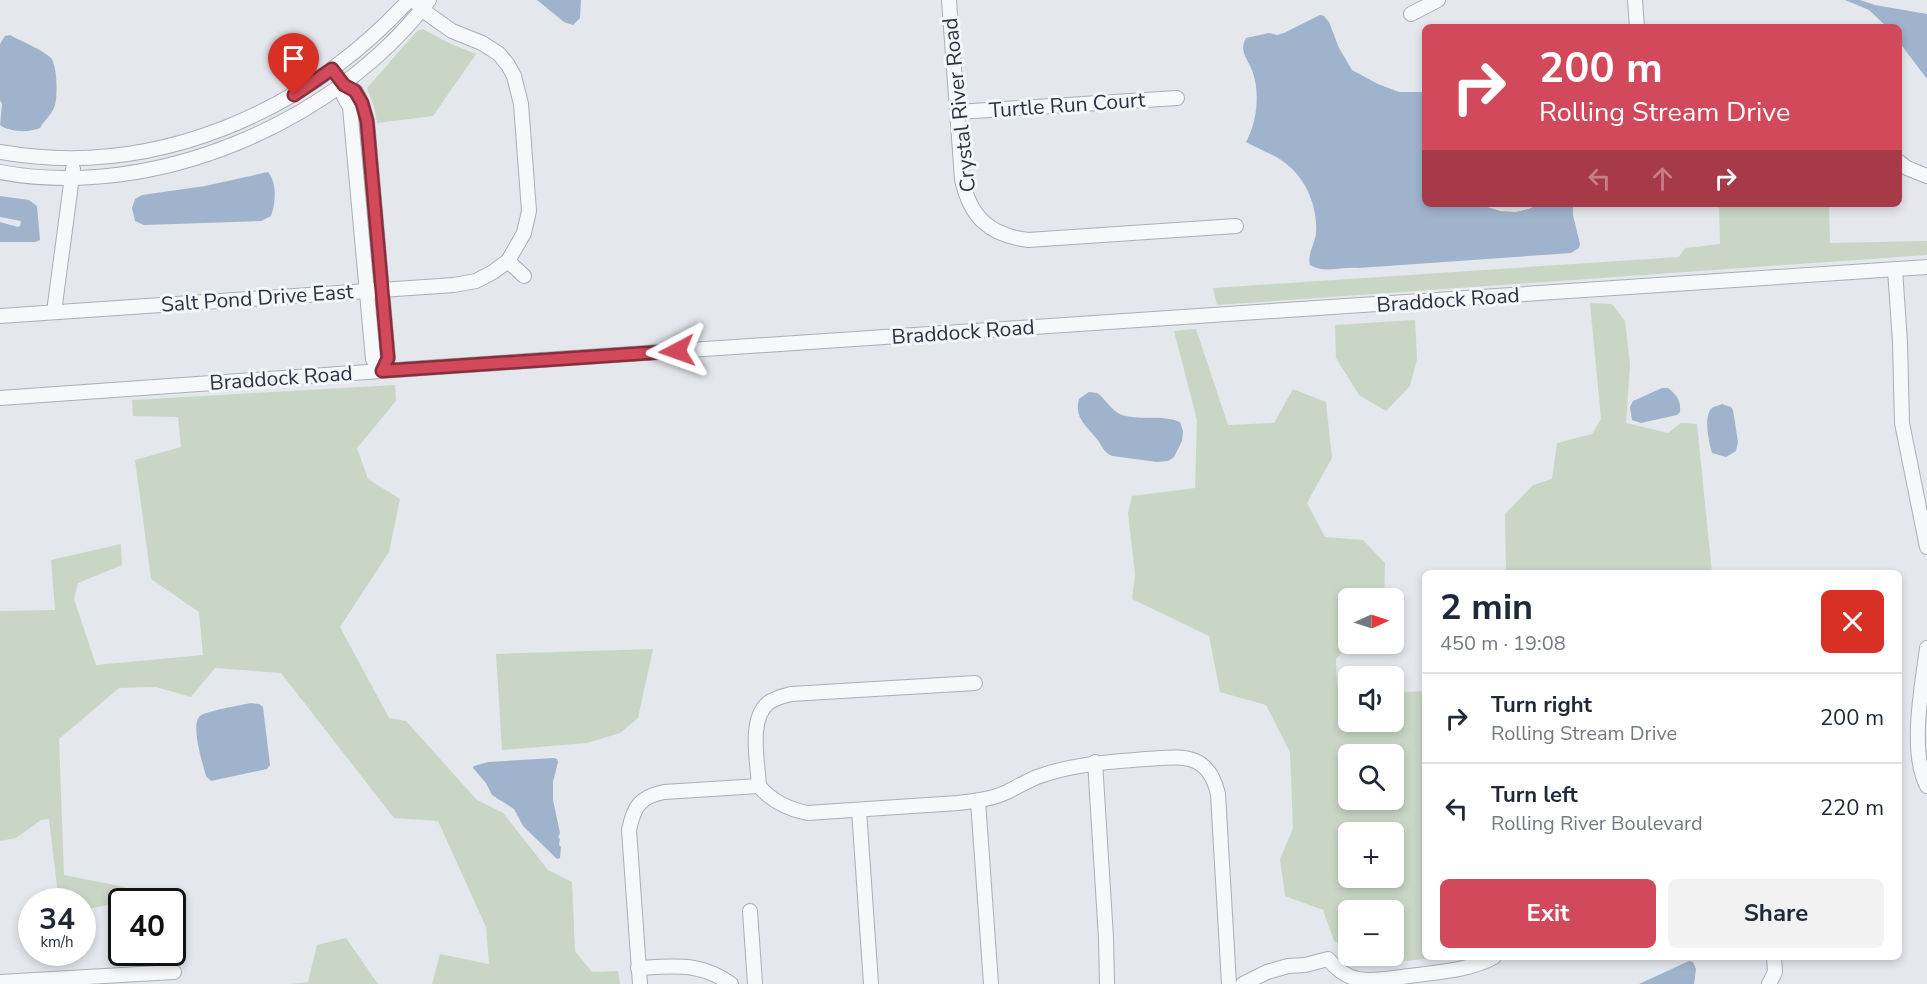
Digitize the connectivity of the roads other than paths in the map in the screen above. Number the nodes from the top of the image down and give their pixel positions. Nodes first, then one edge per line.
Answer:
1 (949, 0) edge
2 (1438, 0) edge
3 (1635, 0) edge
4 (418, 2) edge
5 (1411, 14) dead end
6 (1637, 24) edge
7 (332, 69) junction
8 (344, 85) junction
9 (1177, 98) dead end
10 (957, 112) junction
11 (0, 152) edge
12 (74, 158) junction
13 (1902, 164) edge
14 (0, 172) edge
15 (1927, 176) edge
16 (73, 177) junction
17 (1236, 226) dead end
18 (508, 261) junction
19 (1927, 267) edge
20 (1895, 270) junction
21 (524, 276) dead end
22 (382, 289) junction
23 (367, 290) junction
24 (54, 312) junction
25 (0, 316) edge
26 (382, 371) junction
27 (0, 398) edge
28 (1921, 484) edge
29 (1927, 547) edge
30 (1927, 648) edge
31 (975, 683) dead end
32 (1924, 688) edge
33 (1095, 762) junction
34 (759, 786) junction
35 (1927, 786) edge
36 (978, 801) junction
37 (859, 810) junction
38 (750, 911) dead end
39 (1489, 960) edge
40 (1774, 960) edge
41 (1462, 963) edge
42 (639, 968) junction
43 (174, 972) dead end
44 (0, 982) edge
45 (640, 984) edge
46 (731, 984) edge
47 (755, 984) edge
48 (871, 984) edge
49 (991, 984) edge
50 (1107, 984) edge
51 (1229, 984) edge
52 (1243, 984) edge
53 (1769, 984) edge

1 - 10 street, Crystal River Road
2 - 5 street
3 - 6 street
4 - 7 street
4 - 8 street
4 - 18 street
7 - 8 street
7 - 12 street
8 - 16 street
8 - 22 street
8 - 23 street
9 - 10 street, Turtle Run Court
10 - 17 street, Crystal River Road
11 - 12 street
12 - 16 street
13 - 15 street
14 - 16 street
16 - 24 street
18 - 21 street
18 - 22 street, Salt Pond Drive East
19 - 20 street, Braddock Road
20 - 26 street, Braddock Road
20 - 28 street
22 - 23 street, Salt Pond Drive East
22 - 26 street
23 - 24 street, Salt Pond Drive East
23 - 26 street
24 - 25 street, Salt Pond Drive East
26 - 27 street, Braddock Road
28 - 29 street
30 - 32 street
31 - 34 street
32 - 35 street
33 - 36 street
33 - 50 street
33 - 51 street
34 - 37 street
34 - 42 street
36 - 37 street
36 - 49 street
37 - 48 street
38 - 47 street
39 - 41 street
40 - 53 street
41 - 52 street
42 - 45 street
42 - 46 street
43 - 44 street

